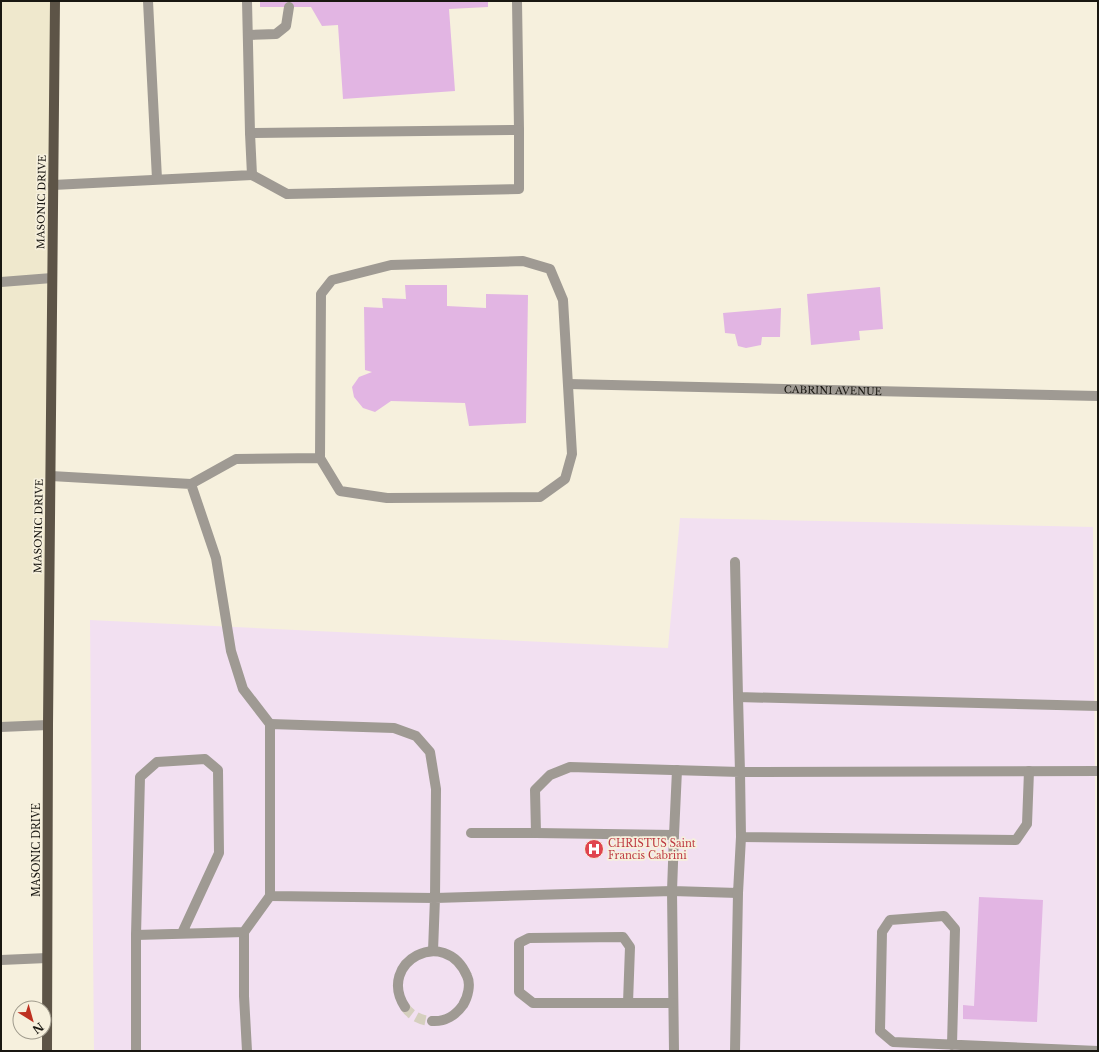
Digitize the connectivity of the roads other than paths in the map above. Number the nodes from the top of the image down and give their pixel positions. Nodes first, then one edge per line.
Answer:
1 (55, 1) edge
2 (148, 1) edge
3 (247, 1) edge
4 (517, 1) edge
5 (289, 7) dead end
6 (248, 35) junction
7 (519, 130) junction
8 (250, 133) junction
9 (252, 175) junction
10 (157, 179) junction
11 (53, 185) junction
12 (52, 278) junction
13 (1, 282) edge
14 (568, 384) junction
15 (1098, 396) edge
16 (320, 458) junction
17 (50, 476) junction
18 (191, 484) junction
19 (735, 562) dead end
20 (738, 697) junction
21 (1098, 706) edge
22 (270, 724) junction
23 (48, 725) junction
24 (1, 727) edge
25 (677, 770) junction
26 (1029, 771) junction
27 (1098, 771) edge
28 (740, 772) junction
29 (471, 833) dead end
30 (536, 833) junction
31 (674, 835) junction
32 (741, 837) junction
33 (672, 891) junction
34 (738, 893) junction
35 (270, 896) junction
36 (435, 898) junction
37 (244, 932) junction
38 (182, 934) junction
39 (136, 935) junction
40 (433, 951) junction
41 (48, 958) junction
42 (1, 960) edge
43 (628, 1003) junction
44 (673, 1003) junction
45 (405, 1008) tunnel mouth
46 (432, 1021) tunnel mouth
47 (952, 1044) junction
48 (47, 1051) edge
49 (136, 1051) edge
50 (247, 1051) edge
51 (674, 1051) edge
52 (735, 1051) edge
53 (1098, 1051) edge

1 - 11 main road, MASONIC DRIVE
2 - 10 street
3 - 6 street
4 - 7 street
5 - 6 street
6 - 8 street
7 - 8 street
7 - 9 street
8 - 9 street
9 - 10 street
10 - 11 street
11 - 12 main road, MASONIC DRIVE
12 - 13 street
12 - 17 main road, MASONIC DRIVE
14 - 15 street, CABRINI AVENUE
14 - 16 street
14 - 16 street
16 - 18 street
17 - 18 street
17 - 23 main road, MASONIC DRIVE
18 - 22 street
19 - 20 street
20 - 21 street
20 - 28 street
22 - 35 street
22 - 36 street
23 - 24 street
23 - 41 main road, MASONIC DRIVE
25 - 28 street
25 - 30 street
25 - 31 street
26 - 27 street
26 - 28 street
26 - 32 street
28 - 32 street
29 - 30 street
30 - 31 street
31 - 33 street
32 - 34 street
33 - 34 street
33 - 36 street
33 - 44 street
34 - 52 street
35 - 36 street
35 - 37 street
36 - 40 street
37 - 38 street
37 - 50 street
38 - 39 street
38 - 39 street
39 - 49 street
40 - 45 street
40 - 46 street
41 - 42 street
41 - 48 main road, MASONIC DRIVE
43 - 43 street
43 - 44 street
44 - 51 street
47 - 47 street
47 - 53 street

